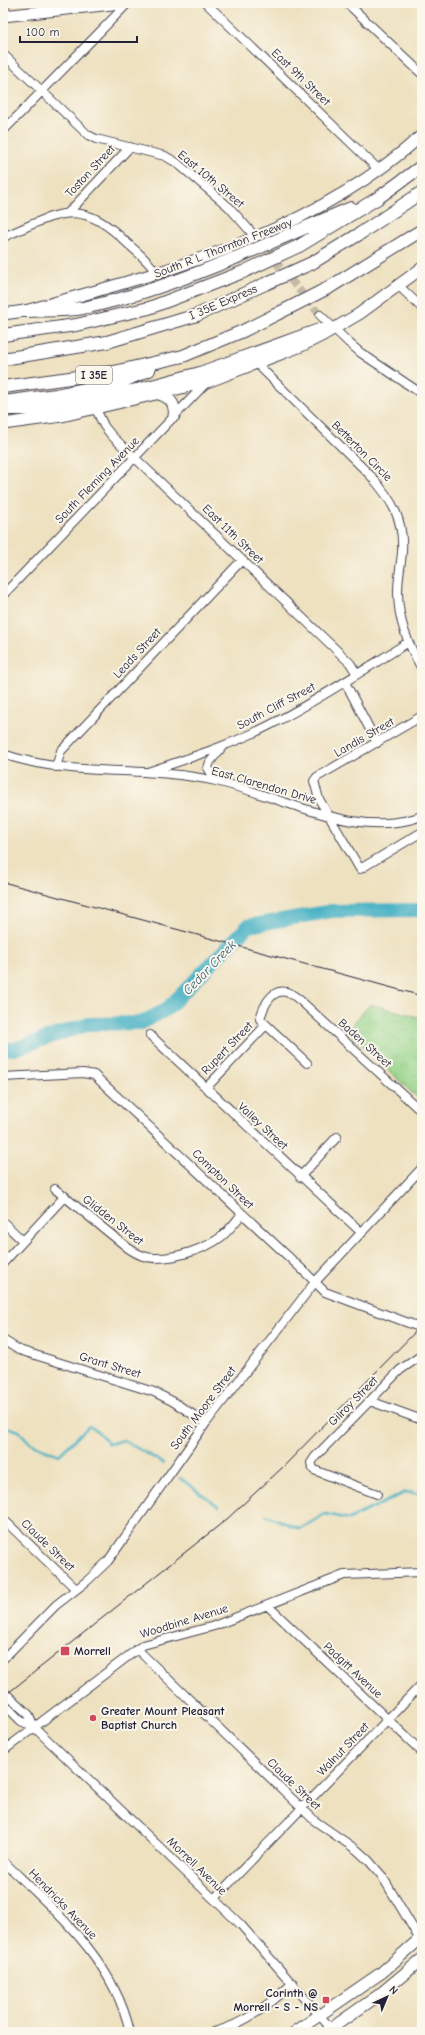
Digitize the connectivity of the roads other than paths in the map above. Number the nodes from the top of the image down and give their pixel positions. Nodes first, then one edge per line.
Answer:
1 (121, 3) edge
2 (128, 3) edge
3 (206, 3) edge
4 (347, 3) edge
5 (60, 7) edge
6 (3, 16) edge
7 (3, 54) edge
8 (422, 74) edge
9 (41, 92) junction
10 (3, 131) edge
11 (422, 135) edge
12 (130, 147) junction
13 (422, 166) edge
14 (378, 169) junction
15 (422, 192) edge
16 (378, 198) junction
17 (68, 213) junction
18 (422, 230) edge
19 (3, 237) edge
20 (258, 240) junction
21 (422, 268) edge
22 (157, 274) junction
23 (399, 286) junction
24 (422, 308) edge
25 (25, 311) junction
26 (3, 314) edge
27 (320, 315) tunnel mouth
28 (334, 329) junction
29 (3, 335) edge
30 (183, 356) junction
31 (3, 359) edge
32 (257, 364) junction
33 (207, 382) junction
34 (3, 387) edge
35 (159, 394) junction
36 (422, 394) edge
37 (3, 403) edge
38 (3, 408) edge
39 (96, 409) junction
40 (174, 416) junction
41 (3, 424) edge
42 (136, 458) junction
43 (242, 560) junction
44 (3, 595) edge
45 (407, 642) junction
46 (422, 669) edge
47 (357, 674) junction
48 (344, 682) junction
49 (422, 716) edge
50 (377, 743) junction
51 (223, 746) junction
52 (3, 754) edge
53 (56, 767) junction
54 (146, 772) junction
55 (216, 781) junction
56 (422, 816) edge
57 (330, 817) junction
58 (422, 832) edge
59 (290, 993) joint
60 (266, 1025) junction
61 (150, 1035) dead end
62 (307, 1063) dead end
63 (3, 1077) edge
64 (206, 1088) junction
65 (422, 1112) edge
66 (337, 1137) dead end
67 (422, 1168) edge
68 (300, 1177) junction
69 (55, 1189) dead end
70 (65, 1196) junction
71 (242, 1214) junction
72 (3, 1222) edge
73 (362, 1232) junction
74 (23, 1241) junction
75 (3, 1263) edge
76 (315, 1282) junction
77 (422, 1328) edge
78 (3, 1340) edge
79 (422, 1355) edge
80 (370, 1400) junction
81 (422, 1420) edge
82 (206, 1423) junction
83 (377, 1494) dead end
84 (3, 1519) edge
85 (422, 1572) edge
86 (76, 1589) junction
87 (268, 1606) junction
88 (137, 1649) junction
89 (3, 1659) edge
90 (422, 1684) edge
91 (3, 1691) edge
92 (3, 1703) edge
93 (388, 1719) junction
94 (34, 1727) junction
95 (3, 1751) edge
96 (422, 1752) edge
97 (302, 1808) junction
98 (3, 1861) edge
99 (214, 1899) junction
100 (421, 1940) edge
101 (422, 1959) edge
102 (293, 1983) junction
103 (320, 2016) junction
104 (331, 2031) edge
105 (130, 2032) edge
106 (214, 2032) edge
107 (295, 2032) edge

1 - 5 main road
2 - 9 street
3 - 14 street, East 9th Street
4 - 8 street
5 - 6 main road
7 - 9 street, East 10th Street
9 - 10 street
9 - 12 street, East 10th Street
11 - 14 main road, South R L Thornton Freeway
12 - 17 street, Toston Street
12 - 20 street, East 10th Street
13 - 16 highway, South R L Thornton Freeway
14 - 20 main road, South R L Thornton Freeway
15 - 31 highway, I 35E Express, bridge
16 - 25 highway, bridge
16 - 29 highway, South R L Thornton Freeway, bridge
17 - 19 street
17 - 22 street
18 - 30 highway, I 35E, bridge
20 - 22 main road, South R L Thornton Freeway
21 - 23 main road
22 - 25 main road, South R L Thornton Freeway
23 - 24 street
23 - 28 main road
25 - 26 main road, South R L Thornton Freeway
27 - 28 street
28 - 32 main road
28 - 36 street
28 - 38 highway
30 - 34 highway, I 35E
30 - 37 highway
32 - 33 main road
32 - 45 street, Betterton Circle
33 - 35 main road
33 - 40 street, South Fleming Avenue
35 - 39 main road
35 - 40 main road
39 - 41 main road
39 - 42 street, East 11th Street
40 - 42 street, South Fleming Avenue
42 - 43 street, East 11th Street
42 - 44 street, South Fleming Avenue
43 - 47 street, East 11th Street
43 - 53 street, Leads Street
45 - 46 street, Betterton Circle
45 - 47 street, South Cliff Street
47 - 48 street, South Cliff Street
48 - 50 street
48 - 51 street, South Cliff Street
49 - 50 street, Landis Street
50 - 57 street, Landis Street
51 - 54 street, South Cliff Street
51 - 55 street
52 - 53 street, East Clarendon Drive
53 - 54 street, East Clarendon Drive
54 - 55 street, East Clarendon Drive
55 - 57 street, East Clarendon Drive
56 - 57 street, East Clarendon Drive
57 - 58 street
59 - 60 street, Rupert Street
59 - 65 street, Baden Street
60 - 62 street
60 - 64 street, Rupert Street
61 - 64 street, Valley Street
63 - 71 street, Compton Street
64 - 68 street, Valley Street
66 - 68 street
67 - 73 street, South Moore Street
68 - 73 street, Valley Street
69 - 70 street, Glidden Street
70 - 71 street, Glidden Street
70 - 74 street
71 - 76 street, Compton Street
72 - 74 street
73 - 76 street, South Moore Street
74 - 75 street
76 - 77 street, Compton Street
76 - 82 street, South Moore Street
78 - 82 street, Grant Street
79 - 80 street, Gilroy Street
80 - 81 street
80 - 83 street, Gilroy Street
82 - 86 street, South Moore Street
84 - 86 street, Claude Street
85 - 87 street, Woodbine Avenue
86 - 89 street, South Moore Street
87 - 88 street, Woodbine Avenue
87 - 93 street, Padgitt Avenue
88 - 94 street, Woodbine Avenue
88 - 97 street, Claude Street
90 - 93 street, Walnut Street
91 - 94 street, Morrell Avenue
92 - 94 street, Morrell Avenue
93 - 96 street, Padgitt Avenue
93 - 97 street, Walnut Street
94 - 95 street, Woodbine Avenue
94 - 99 street, Morrell Avenue
97 - 99 street, Walnut Street
97 - 100 street, Claude Street
98 - 105 street, Hendricks Avenue
99 - 102 street, Morrell Avenue
100 - 103 main road
101 - 104 main road
102 - 103 street, Morrell Avenue
102 - 106 street
103 - 104 street, Morrell Avenue
103 - 107 main road

